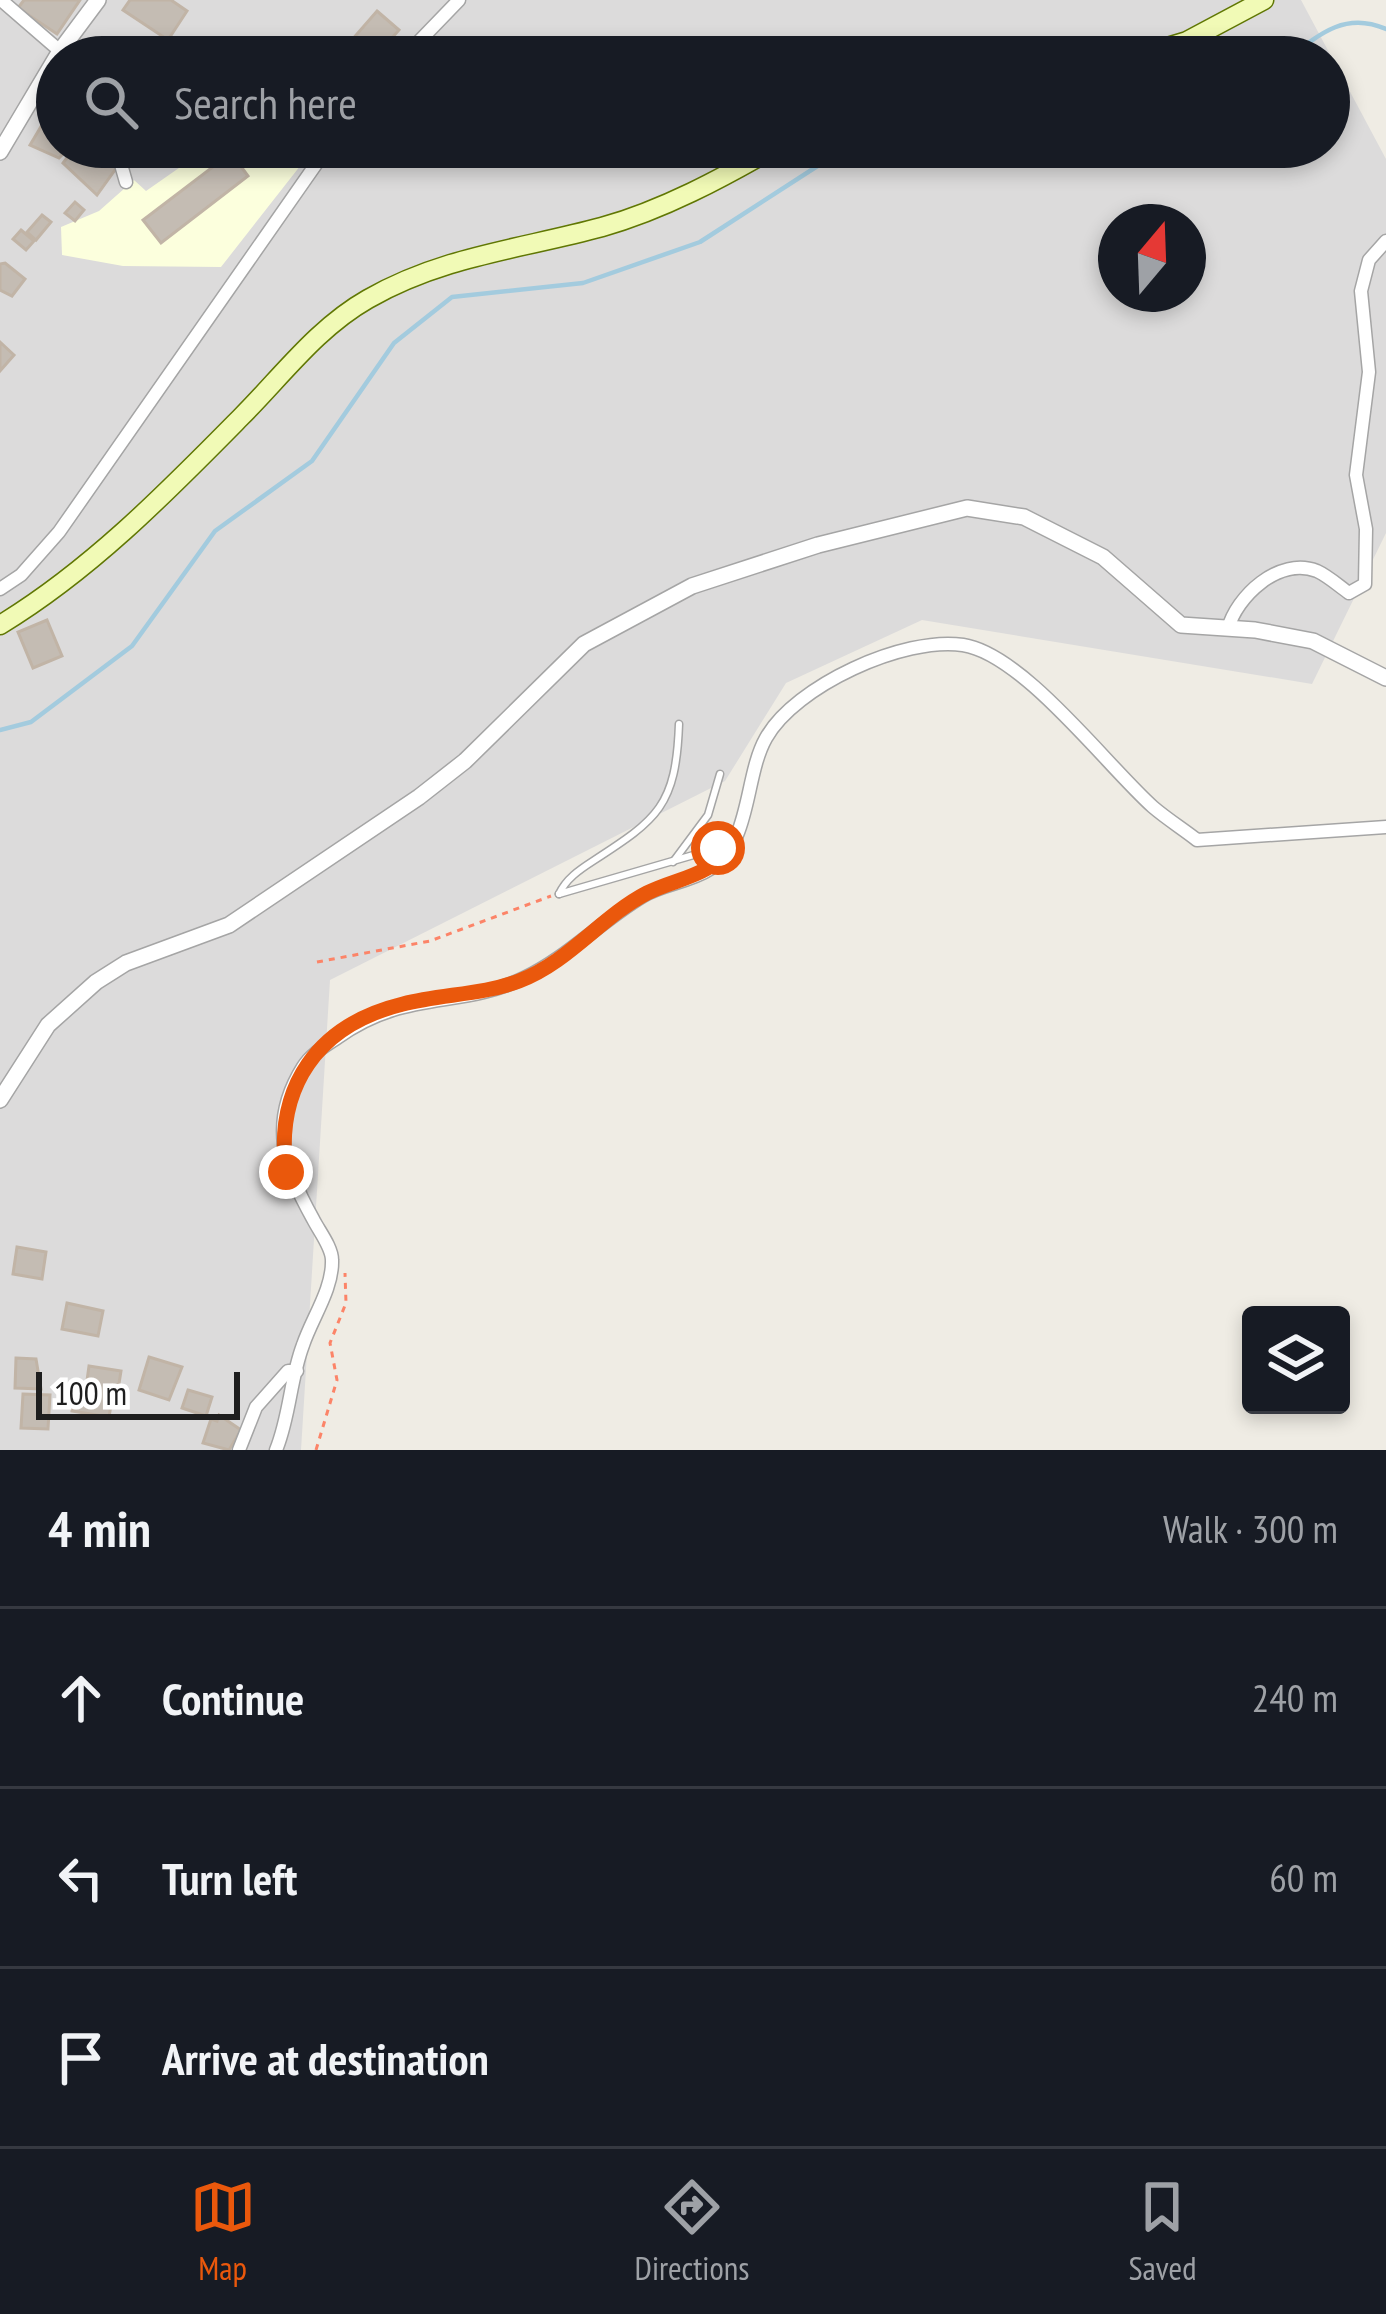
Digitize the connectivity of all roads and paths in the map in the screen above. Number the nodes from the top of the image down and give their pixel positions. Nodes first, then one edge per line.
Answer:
1 (1, 0) edge
2 (98, 0) edge
3 (459, 0) edge
4 (1264, 0) edge
5 (43, 36) edge
6 (71, 36) edge
7 (424, 36) edge
8 (1196, 36) edge
9 (36, 99) edge
10 (0, 152) edge
11 (122, 168) edge
12 (313, 168) edge
13 (736, 168) edge
14 (126, 182) dead end
15 (1386, 241) edge
16 (0, 589) edge
17 (0, 625) edge
18 (1228, 629) junction
19 (1386, 678) edge
20 (679, 724) dead end
21 (720, 774) dead end
22 (1386, 827) edge
23 (731, 844) junction
24 (673, 862) junction
25 (559, 894) junction
26 (317, 962) dead end
27 (0, 1100) edge
28 (332, 1257) junction
29 (297, 1371) junction
30 (239, 1450) edge
31 (276, 1450) edge
32 (316, 1450) edge

1 - 5 street
2 - 6 street
3 - 7 street
4 - 8 main road
9 - 10 street
11 - 14 street
12 - 16 street
13 - 17 main road
15 - 18 street
18 - 19 street
18 - 27 street
20 - 25 lane
21 - 24 lane
22 - 23 street
23 - 24 lane
23 - 28 street
24 - 25 lane
25 - 26 path
28 - 29 street
28 - 32 path
29 - 30 street
29 - 31 street

